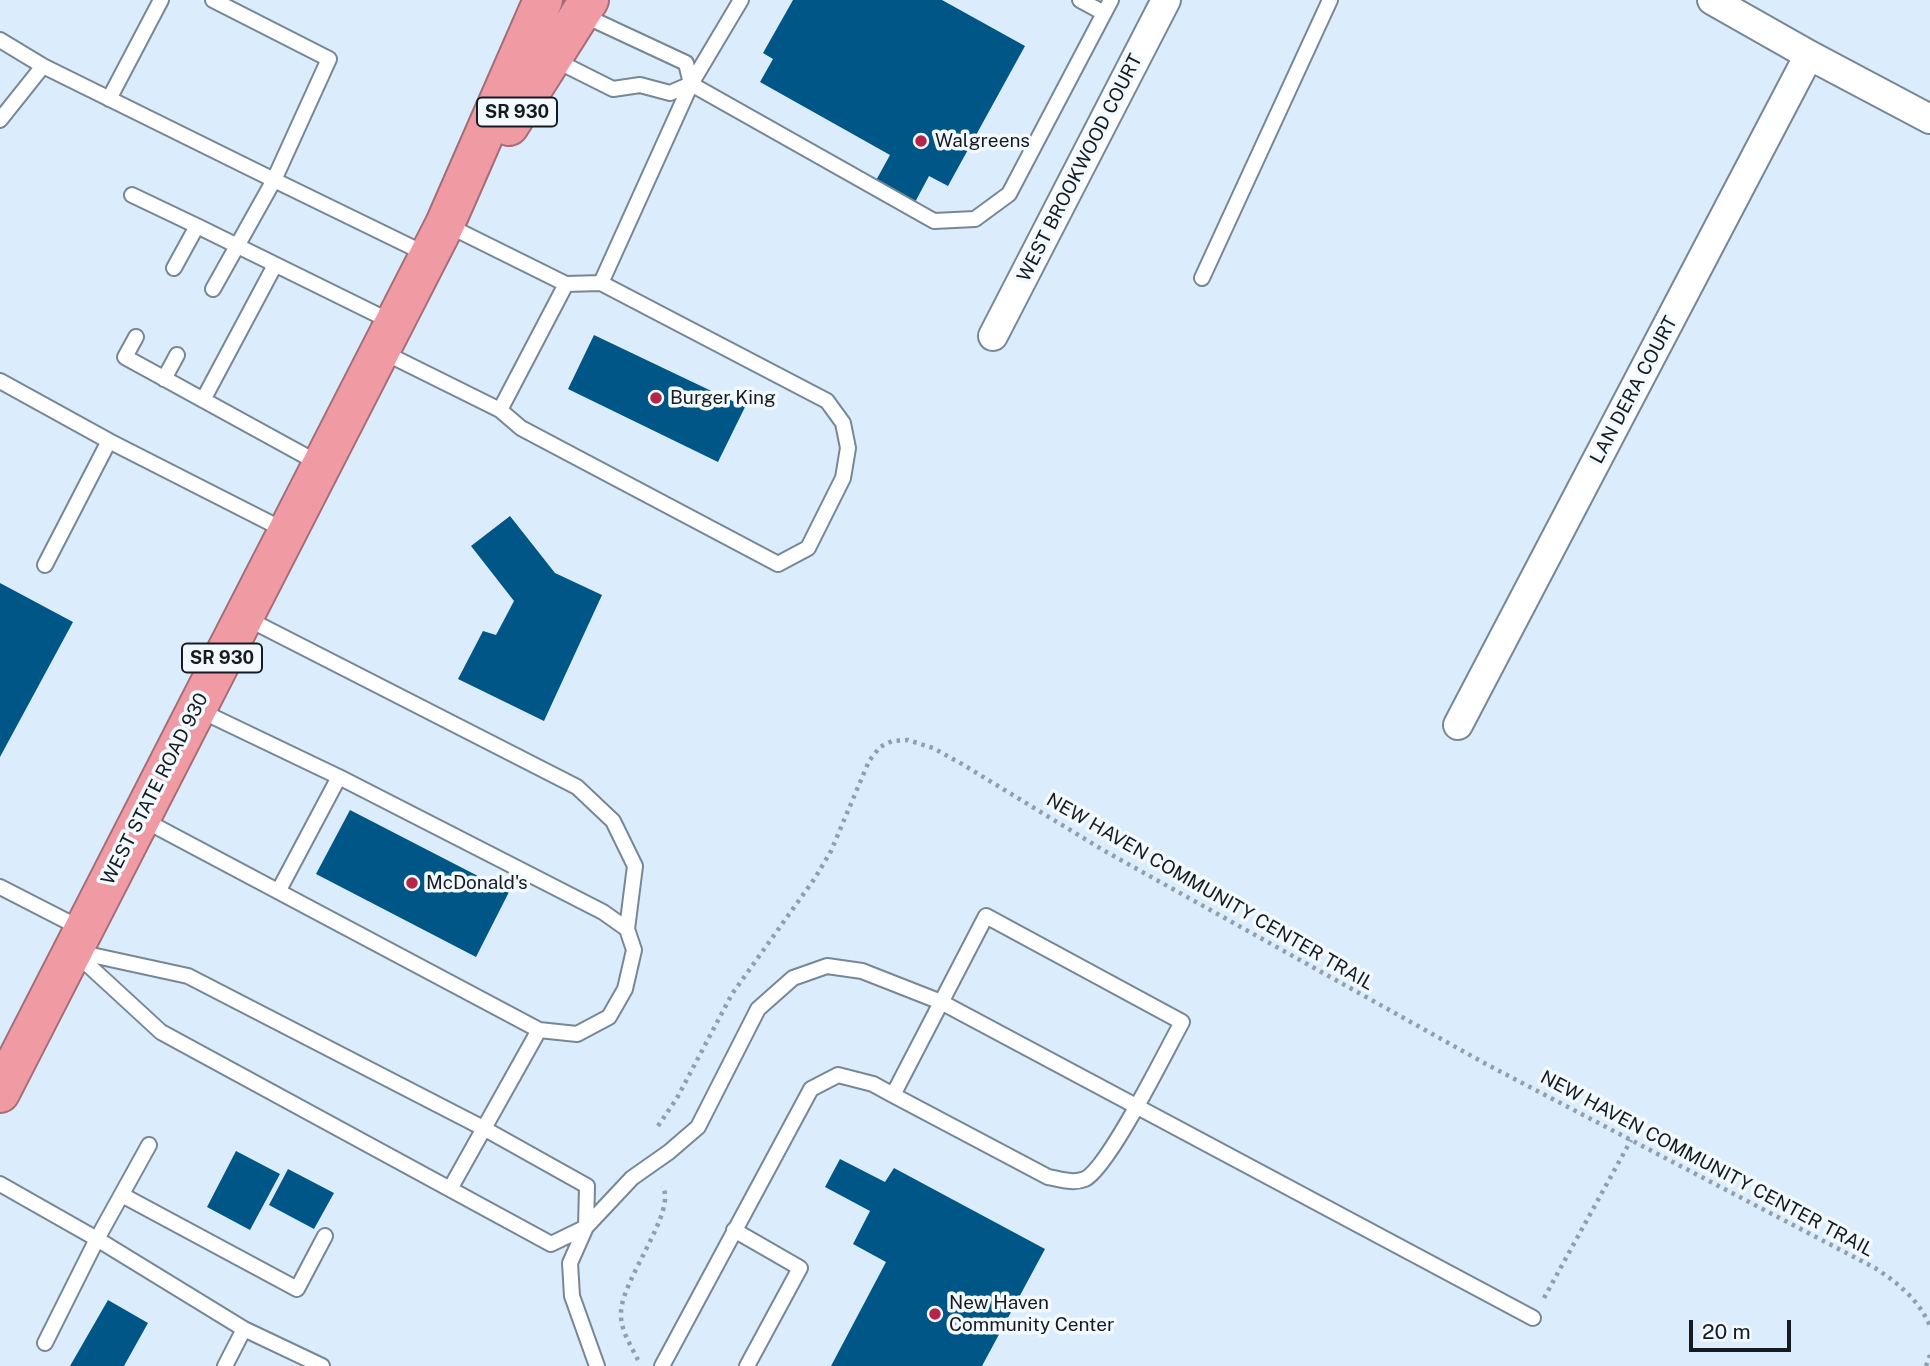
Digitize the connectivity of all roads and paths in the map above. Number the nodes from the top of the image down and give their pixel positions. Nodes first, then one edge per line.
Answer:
1 (161, 0) edge
2 (213, 0) edge
3 (543, 0) edge
4 (741, 0) edge
5 (1080, 0) edge
6 (1111, 0) edge
7 (1166, 0) edge
8 (1330, 0) edge
9 (1712, 0) edge
10 (585, 7) edge
11 (1104, 13) junction
12 (0, 40) edge
13 (1810, 55) junction
14 (552, 58) junction
15 (43, 66) junction
16 (691, 84) junction
17 (110, 99) junction
18 (1930, 119) edge
19 (0, 120) edge
20 (274, 180) junction
21 (132, 195) dead end
22 (197, 226) junction
23 (437, 240) junction
24 (238, 246) junction
25 (275, 265) junction
26 (174, 268) dead end
27 (1202, 278) dead end
28 (601, 283) junction
29 (566, 284) junction
30 (213, 289) dead end
31 (993, 335) dead end
32 (136, 337) dead end
33 (387, 337) junction
34 (177, 355) dead end
35 (164, 379) junction
36 (0, 381) edge
37 (202, 400) junction
38 (500, 410) junction
39 (109, 441) junction
40 (321, 465) junction
41 (287, 532) junction
42 (45, 565) dead end
43 (244, 617) junction
44 (196, 709) junction
45 (1458, 725) dead end
46 (339, 777) junction
47 (140, 818) junction
48 (0, 887) edge
49 (279, 890) junction
50 (627, 929) junction
51 (78, 940) junction
52 (941, 1002) junction
53 (539, 1030) junction
54 (0, 1093) edge
55 (893, 1095) junction
56 (1137, 1105) junction
57 (485, 1129) junction
58 (650, 1134) dead end
59 (1631, 1140) junction
60 (149, 1145) dead end
61 (0, 1184) edge
62 (661, 1185) dead end
63 (450, 1189) junction
64 (122, 1195) junction
65 (586, 1227) junction
66 (734, 1230) junction
67 (325, 1236) dead end
68 (97, 1239) junction
69 (1533, 1318) joint
70 (1929, 1324) edge
71 (244, 1329) junction
72 (45, 1343) dead end
73 (1930, 1355) edge
74 (638, 1360) dead end
75 (225, 1366) edge
76 (322, 1366) edge
77 (597, 1366) edge
78 (662, 1366) edge
79 (747, 1366) edge
80 (1926, 1366) edge

1 - 17 lane
2 - 20 lane
3 - 23 highway, SR 930
4 - 16 lane
5 - 11 lane
6 - 11 lane
7 - 31 street, WEST BROOKWOOD COURT
8 - 27 lane
9 - 13 street
10 - 14 highway, SR 930
10 - 16 lane
11 - 16 lane
12 - 15 lane
13 - 18 street
13 - 45 street, LAN DERA COURT
14 - 16 lane
14 - 23 highway, SR 930
15 - 17 lane
15 - 19 lane
16 - 28 lane
17 - 20 lane
20 - 23 lane
20 - 24 lane
21 - 22 lane
22 - 24 lane
22 - 26 lane
23 - 29 lane
23 - 33 highway, WEST STATE ROAD 930 / SR 930
24 - 25 lane
24 - 30 lane
25 - 33 lane
25 - 37 lane
28 - 29 lane
28 - 38 lane
29 - 38 lane
32 - 35 lane
33 - 38 lane
33 - 40 highway, WEST STATE ROAD 930 / SR 930
34 - 35 lane
35 - 37 lane
36 - 39 lane
37 - 40 lane
39 - 41 lane
39 - 42 lane
40 - 41 highway, WEST STATE ROAD 930 / SR 930
41 - 43 highway, WEST STATE ROAD 930 / SR 930
43 - 44 highway, WEST STATE ROAD 930 / SR 930
43 - 50 lane
44 - 46 lane
44 - 47 highway, WEST STATE ROAD 930 / SR 930
46 - 49 lane
46 - 50 lane
47 - 49 lane
47 - 51 highway, WEST STATE ROAD 930 / SR 930
48 - 51 lane
49 - 53 lane
50 - 53 lane
51 - 54 highway, WEST STATE ROAD 930 / SR 930
51 - 57 lane
51 - 63 lane
52 - 55 lane
52 - 56 lane
52 - 56 lane
52 - 65 lane
53 - 57 lane
55 - 56 lane
55 - 66 lane
56 - 69 lane
57 - 63 lane
57 - 65 lane
58 - 59 path, NEW HAVEN COMMUNITY CENTER TRAIL
59 - 69 path
59 - 70 path, NEW HAVEN COMMUNITY CENTER TRAIL
60 - 64 lane
61 - 68 lane
62 - 74 path
63 - 65 lane
64 - 67 lane
64 - 68 lane
65 - 77 lane
66 - 78 lane
66 - 79 lane
68 - 71 lane
68 - 72 lane
71 - 75 lane
71 - 76 lane
73 - 80 path

